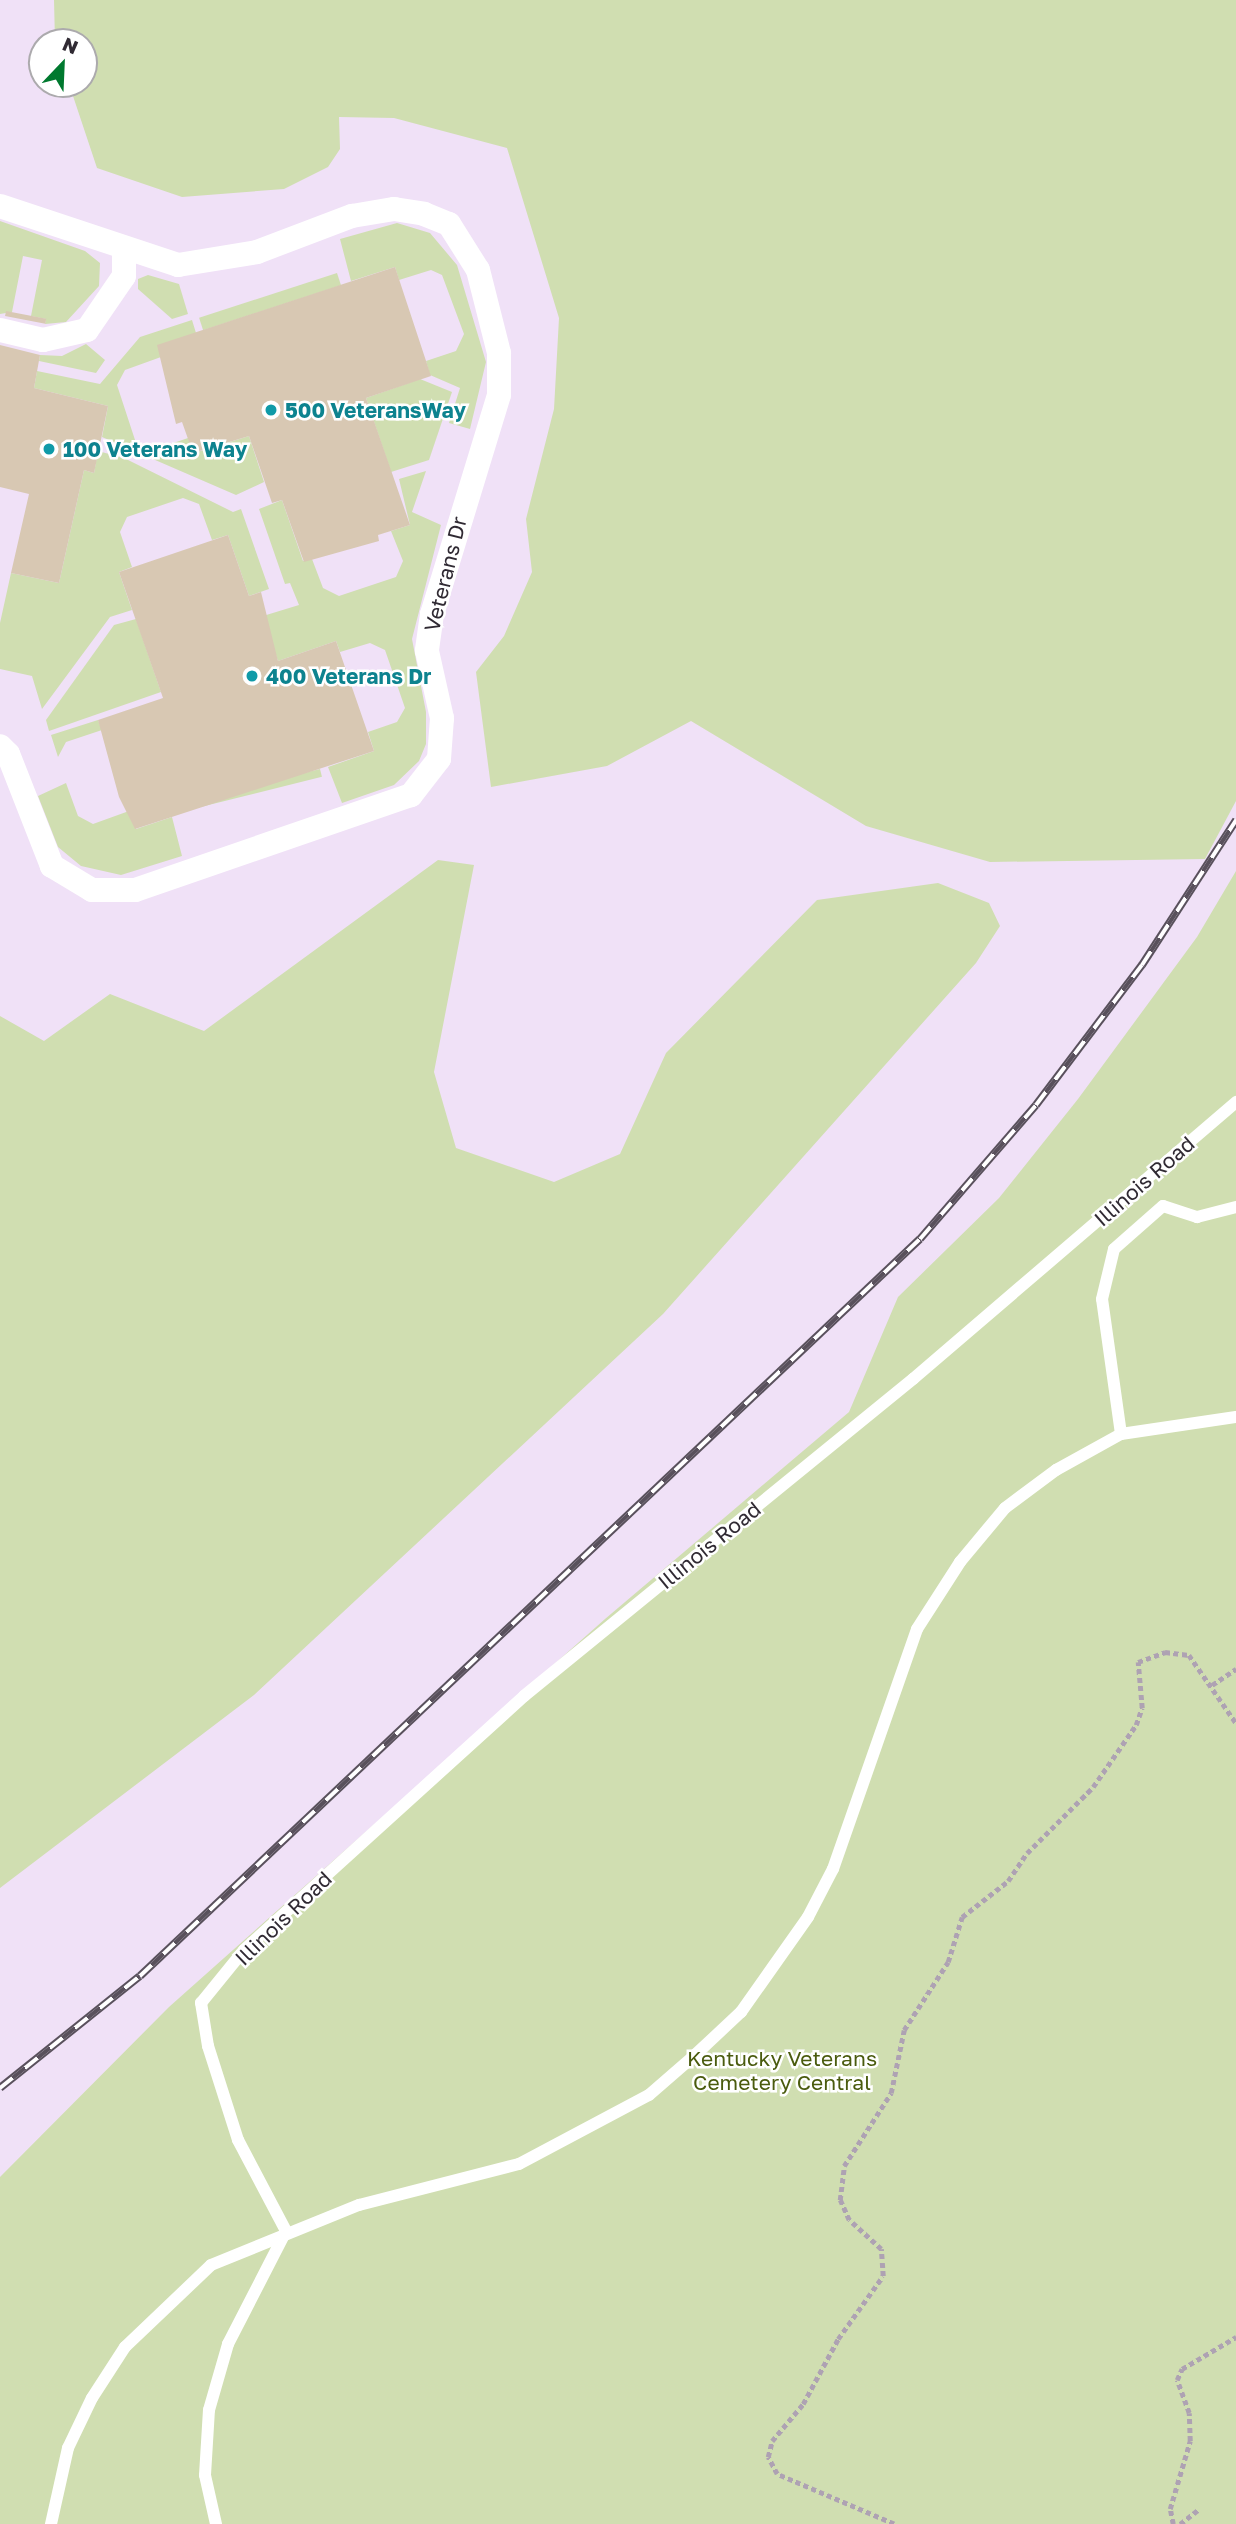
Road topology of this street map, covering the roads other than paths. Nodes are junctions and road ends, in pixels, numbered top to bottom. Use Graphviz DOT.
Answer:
graph roads {
  1 [pos="0,206"];
  2 [pos="124,249"];
  3 [pos="0,330"];
  4 [pos="0,747"];
  5 [pos="1235,1105"];
  6 [pos="1236,1206"];
  7 [pos="1236,1417"];
  8 [pos="1121,1434"];
  9 [pos="286,2231"];
  10 [pos="51,2524"];
  11 [pos="216,2524"];
  1 -- 2 [label="street, Veterans Dr"];
  2 -- 3 [label="street"];
  2 -- 4 [label="street, Veterans Dr"];
  5 -- 9 [label="lane, Illinois Road"];
  6 -- 8 [label="lane"];
  7 -- 8 [label="lane"];
  8 -- 9 [label="lane"];
  9 -- 10 [label="lane"];
  9 -- 11 [label="lane"];
}
